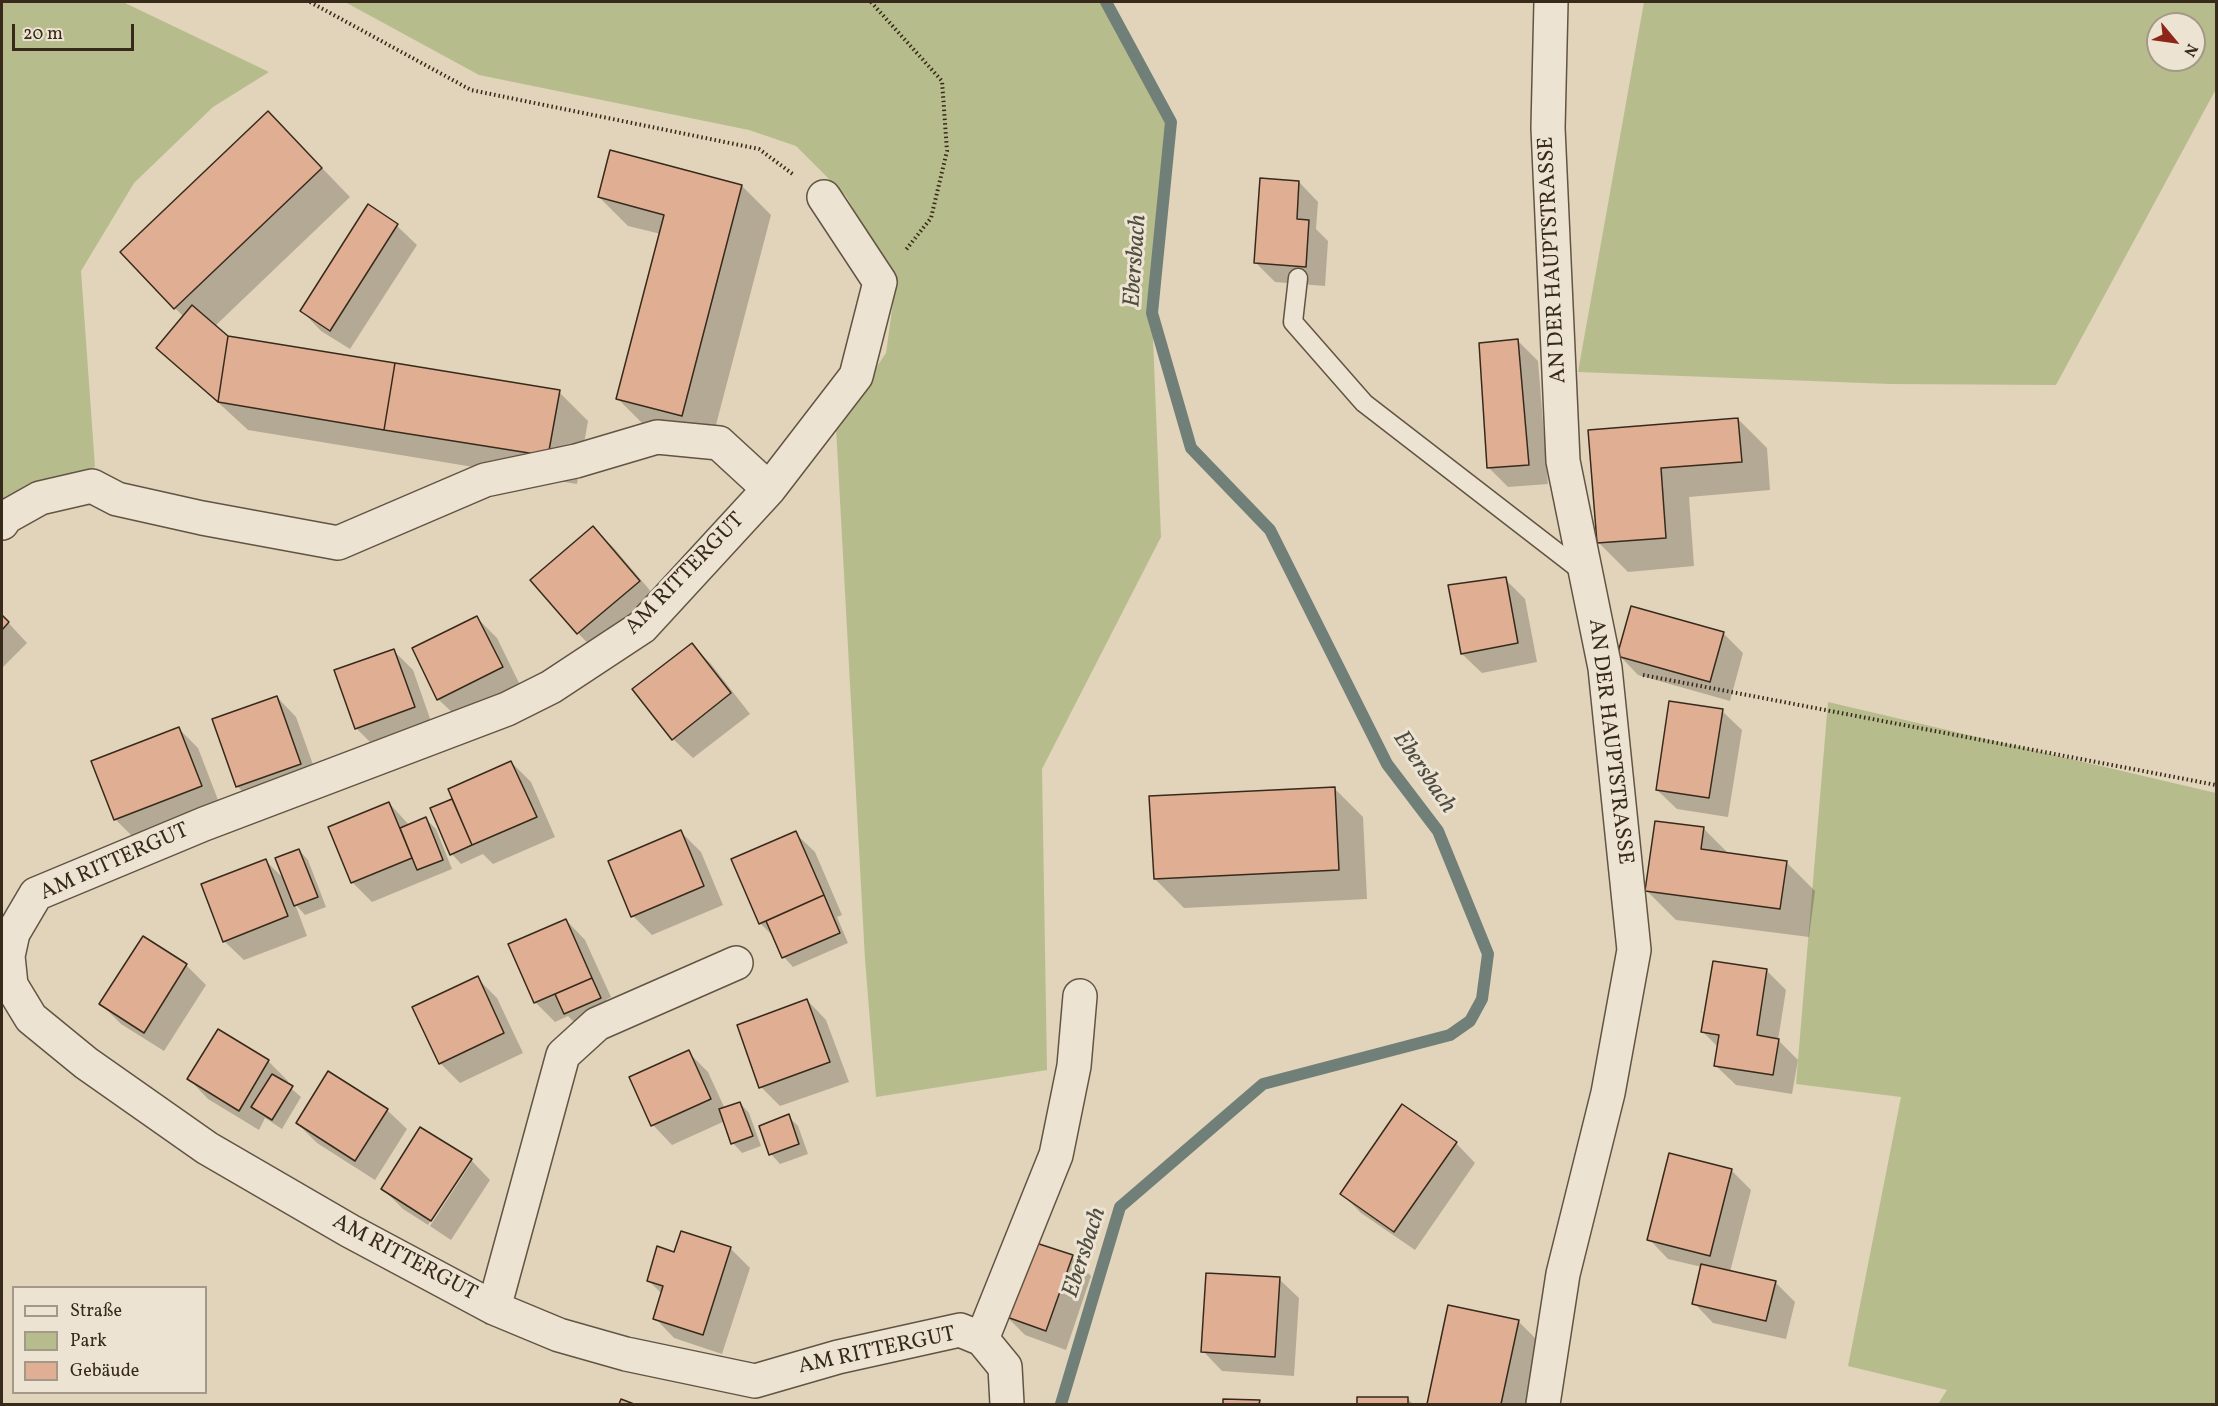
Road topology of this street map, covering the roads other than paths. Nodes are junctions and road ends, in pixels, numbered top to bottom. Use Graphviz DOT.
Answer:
graph roads {
  1 [pos="1551,2"];
  2 [pos="824,197"];
  3 [pos="1298,278"];
  4 [pos="769,489"];
  5 [pos="2,523"];
  6 [pos="1586,574"];
  7 [pos="736,963"];
  8 [pos="1080,996"];
  9 [pos="494,1308"];
  10 [pos="982,1339"];
  11 [pos="1007,1404"];
  12 [pos="1543,1404"];
  1 -- 6 [label="street, AN DER HAUPTSTRASSE"];
  2 -- 4 [label="street, AM RITTERGUT"];
  3 -- 6 [label="lane"];
  4 -- 5 [label="street"];
  4 -- 9 [label="street, AM RITTERGUT"];
  6 -- 12 [label="street, AN DER HAUPTSTRASSE"];
  7 -- 9 [label="street, AM RITTERGUT"];
  8 -- 10 [label="street"];
  9 -- 10 [label="street, AM RITTERGUT"];
  10 -- 11 [label="street, AM RITTERGUT"];
}
